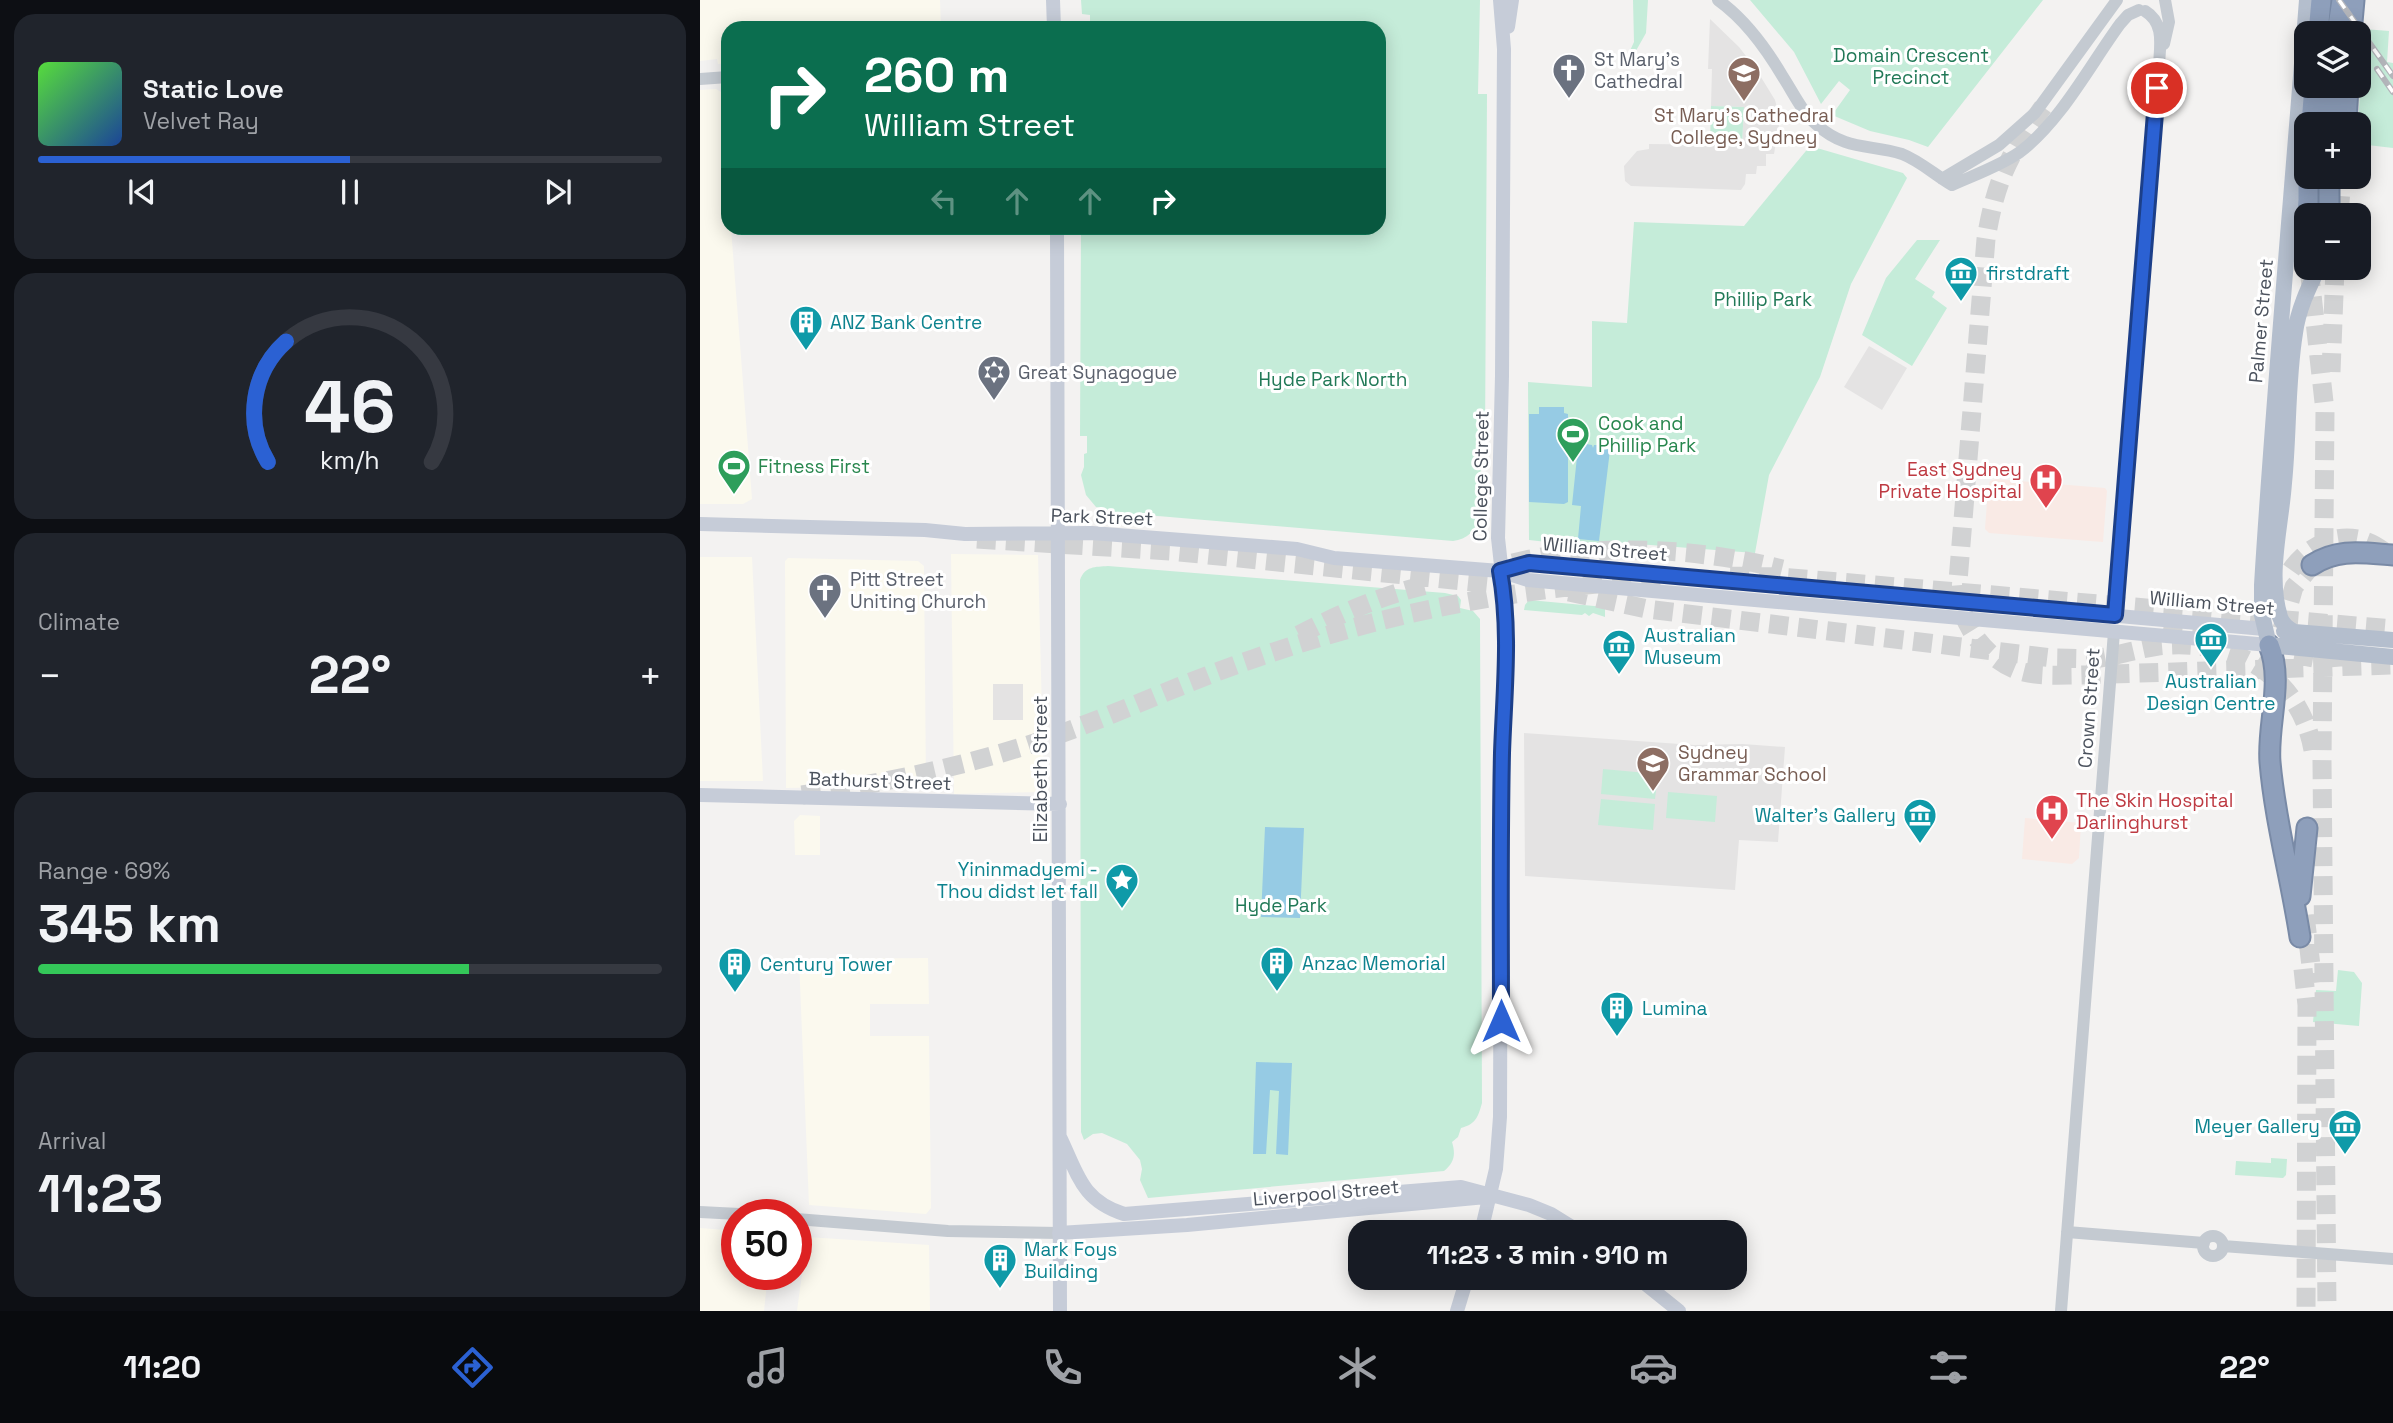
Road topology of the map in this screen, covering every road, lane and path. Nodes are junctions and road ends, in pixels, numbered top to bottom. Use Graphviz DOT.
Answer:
graph roads {
  1 [pos="1053,0"];
  2 [pos="1500,0"];
  3 [pos="1512,0"];
  4 [pos="1718,0"];
  5 [pos="2117,0"];
  6 [pos="2126,0"];
  7 [pos="2160,0"];
  8 [pos="2165,0"];
  9 [pos="2307,0"];
  10 [pos="2321,0"];
  11 [pos="2343,0"];
  12 [pos="2354,0"];
  13 [pos="2142,10"];
  14 [pos="1054,21"];
  15 [pos="2319,21"];
  16 [pos="2339,21"];
  17 [pos="2352,21"];
  18 [pos="2104,48"];
  19 [pos="1504,49"];
  20 [pos="2159,65"];
  21 [pos="721,78"];
  22 [pos="700,79"];
  23 [pos="2055,88"];
  24 [pos="1947,182"];
  25 [pos="1057,235"];
  26 [pos="2288,253"];
  27 [pos="2294,253"];
  28 [pos="2312,280"];
  29 [pos="700,524"];
  30 [pos="1059,533"];
  31 [pos="2388,556"];
  32 [pos="2312,565"];
  33 [pos="1500,571"];
  34 [pos="1795,587"];
  35 [pos="1964,602"];
  36 [pos="1802,603"];
  37 [pos="2115,615"];
  38 [pos="1963,619"];
  39 [pos="2114,632"];
  40 [pos="2294,632"];
  41 [pos="2267,637"];
  42 [pos="2393,640"];
  43 [pos="2393,657"];
  44 [pos="700,795"];
  45 [pos="1059,804"];
  46 [pos="2307,828"];
  47 [pos="1058,1133"];
  48 [pos="1491,1196"];
  49 [pos="700,1212"];
  50 [pos="721,1213"];
  51 [pos="812,1220"];
  52 [pos="1484,1220"];
  53 [pos="1560,1220"];
  54 [pos="2067,1232"];
  55 [pos="1059,1233"];
  56 [pos="2393,1259"];
  57 [pos="1463,1290"];
  58 [pos="1653,1290"];
  59 [pos="1060,1311"];
  60 [pos="1457,1311"];
  61 [pos="1679,1311"];
  62 [pos="2061,1311"];
  1 -- 14 [label="main road"];
  2 -- 19 [label="main road, College Street"];
  3 -- 19 [label="main road, College Street"];
  4 -- 24 [label="street"];
  5 -- 23 [label="street"];
  6 -- 13 [label="street"];
  7 -- 13 [label="street"];
  8 -- 20 [label="street, Crown Street"];
  9 -- 26 [label="main road, Palmer Street"];
  10 -- 15 [label="highway"];
  11 -- 16 [label="highway"];
  12 -- 17 [label="highway"];
  13 -- 18 [label="street"];
  13 -- 20 [label="street, Crown Street"];
  18 -- 23 [label="street"];
  18 -- 24 [label="street"];
  19 -- 33 [label="main road, College Street"];
  20 -- 37 [label="street, Crown Street"];
  21 -- 22 [label="street"];
  23 -- 24 [label="street"];
  25 -- 30 [label="main road, Elizabeth Street"];
  26 -- 27 [label="main road"];
  26 -- 41 [label="main road, Palmer Street"];
  28 -- 40 [label="main road, Palmer Street"];
  29 -- 30 [label="main road, Park Street"];
  30 -- 33 [label="main road, Park Street"];
  30 -- 45 [label="main road, Elizabeth Street"];
  31 -- 32 [label="highway"];
  33 -- 34 [label="main road, William Street"];
  33 -- 36 [label="main road, William Street"];
  33 -- 48 [label="main road, College Street"];
  34 -- 35 [label="main road, William Street"];
  34 -- 36 [label="main road"];
  35 -- 37 [label="main road, William Street"];
  35 -- 38 [label="main road"];
  36 -- 38 [label="main road, William Street"];
  37 -- 39 [label="main road, Crown Street"];
  37 -- 41 [label="main road, William Street"];
  38 -- 39 [label="main road, William Street"];
  39 -- 41 [label="main road, William Street"];
  39 -- 54 [label="street, Crown Street"];
  40 -- 41 [label="main road, William Street"];
  40 -- 42 [label="main road, William Street"];
  41 -- 43 [label="main road, William Street"];
  41 -- 46 [label="highway"];
  44 -- 45 [label="main road, Bathurst Street"];
  45 -- 47 [label="main road, Elizabeth Street"];
  47 -- 48 [label="main road, Liverpool Street"];
  47 -- 55 [label="main road, Elizabeth Street"];
  48 -- 52 [label="main road, College Street"];
  48 -- 53 [label="main road"];
  48 -- 55 [label="main road, Liverpool Street"];
  49 -- 50 [label="street"];
  51 -- 55 [label="street, Liverpool Street"];
  54 -- 56 [label="street"];
  54 -- 62 [label="street, Crown Street"];
  55 -- 59 [label="main road, Elizabeth Street"];
  57 -- 60 [label="main road"];
  58 -- 61 [label="main road"];
}
